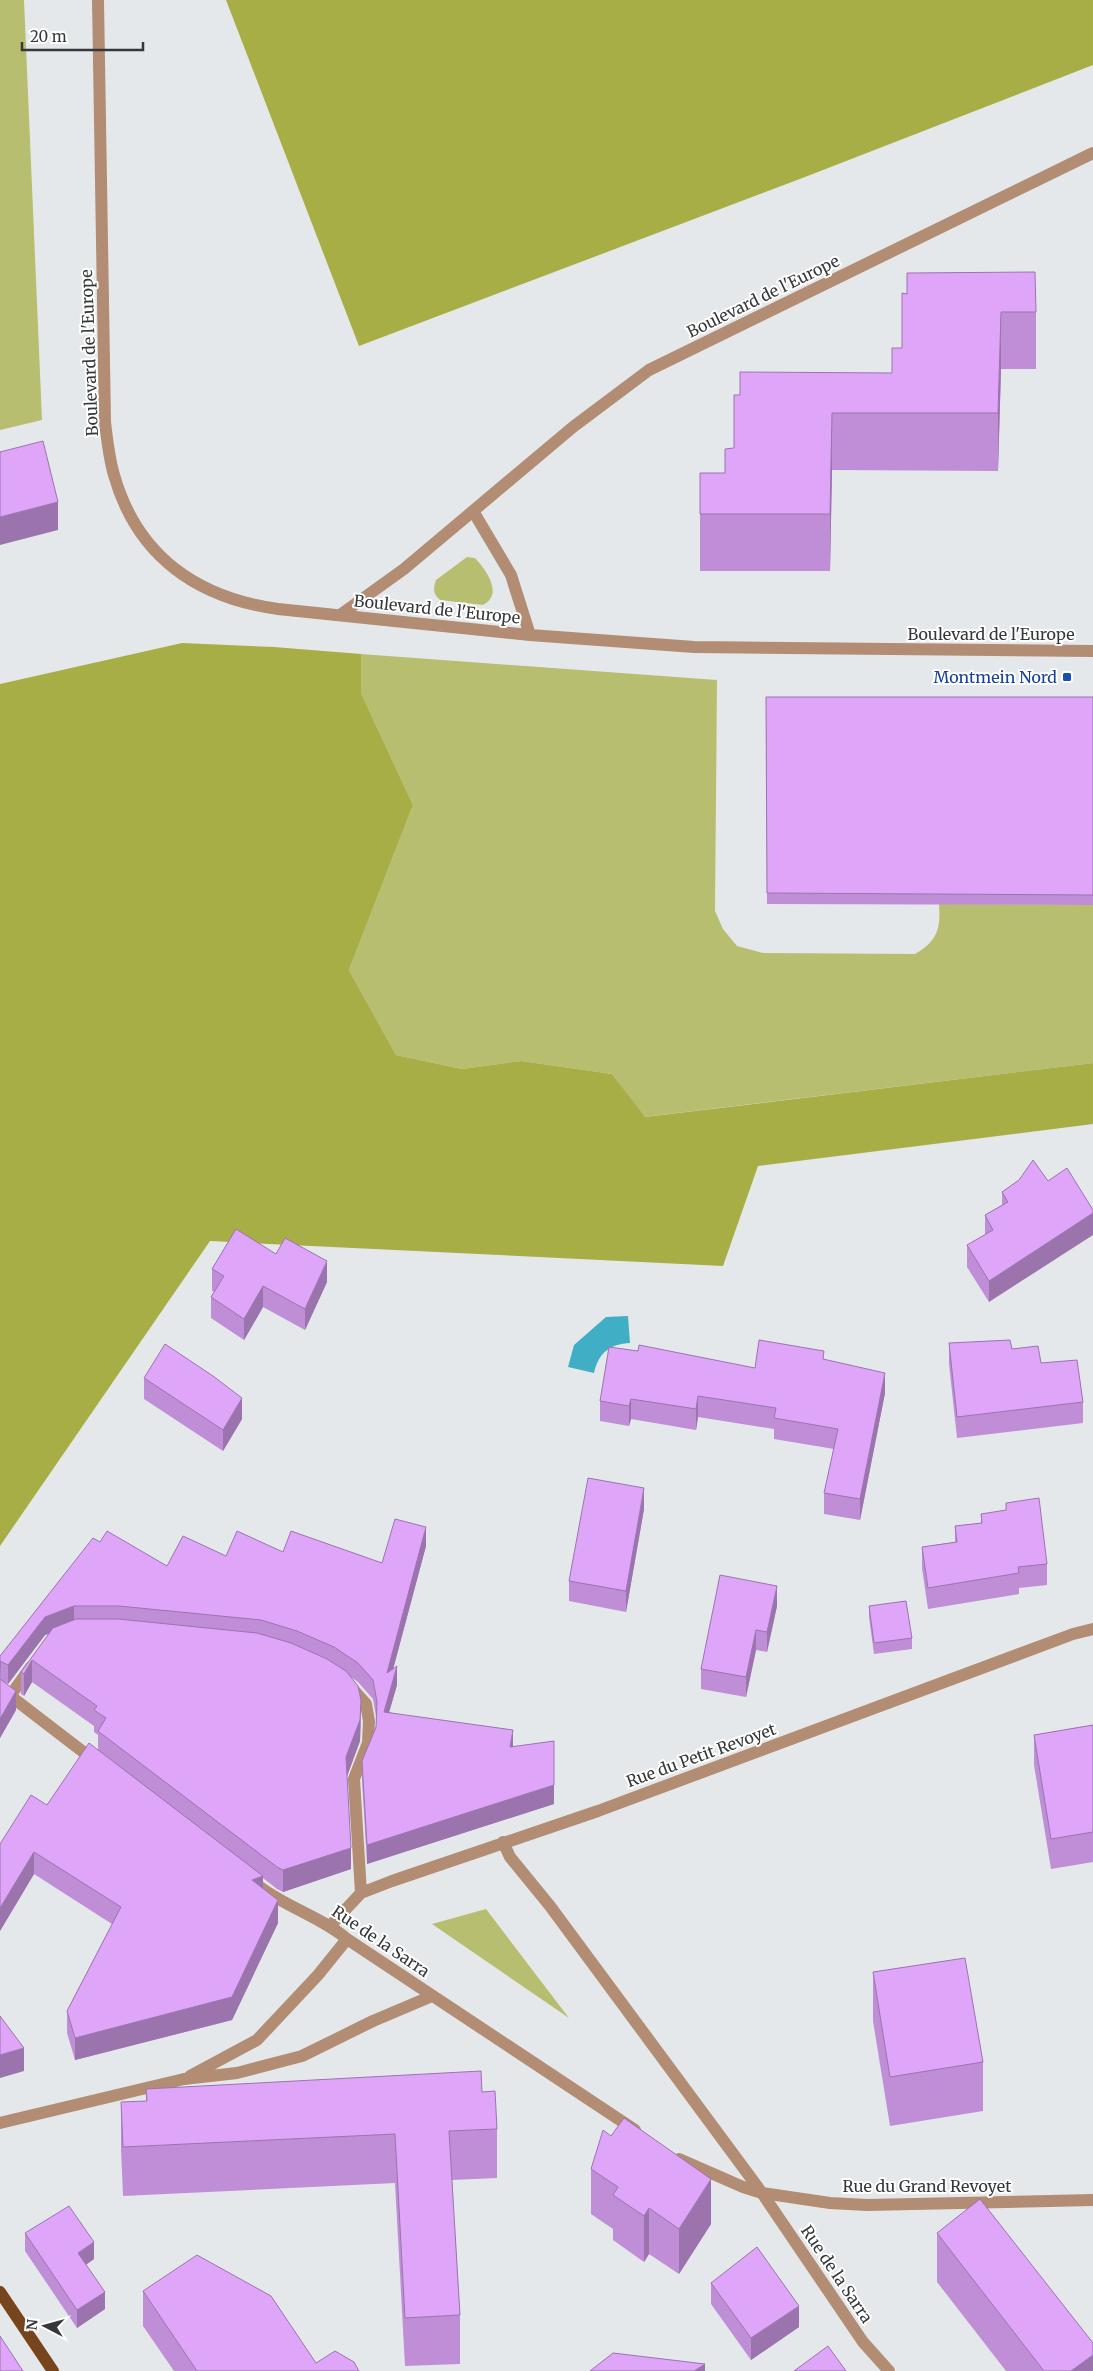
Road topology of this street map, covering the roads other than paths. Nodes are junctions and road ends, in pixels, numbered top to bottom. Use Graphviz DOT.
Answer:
graph roads {
  1 [pos="98,0"];
  2 [pos="1093,153"];
  3 [pos="473,510"];
  4 [pos="340,615"];
  5 [pos="530,635"];
  6 [pos="1093,651"];
  7 [pos="1093,1629"];
  8 [pos="38,1658"];
  9 [pos="338,1678"];
  10 [pos="5,1692"];
  11 [pos="103,1766"];
  12 [pos="503,1842"];
  13 [pos="250,1879"];
  14 [pos="361,1893"];
  15 [pos="331,1925"];
  16 [pos="347,1939"];
  17 [pos="432,1996"];
  18 [pos="184,2079"];
  19 [pos="0,2122"];
  20 [pos="644,2136"];
  21 [pos="668,2152"];
  22 [pos="762,2193"];
  23 [pos="1093,2200"];
  24 [pos="0,2292"];
  25 [pos="53,2371"];
  26 [pos="889,2371"];
  1 -- 4 [label="street, Boulevard de l'Europe"];
  2 -- 3 [label="street, Boulevard de l'Europe"];
  3 -- 4 [label="street, Boulevard de l'Europe"];
  3 -- 5 [label="street, Boulevard de l'Europe"];
  4 -- 5 [label="street, Boulevard de l'Europe"];
  5 -- 6 [label="street, Boulevard de l'Europe"];
  7 -- 12 [label="street, Rue du Petit Revoyet"];
  8 -- 10 [label="street"];
  9 -- 14 [label="street"];
  10 -- 11 [label="street"];
  12 -- 14 [label="street, Rue du Petit Revoyet"];
  12 -- 22 [label="street, Rue de la Sarra"];
  13 -- 15 [label="street, Rue de la Sarra"];
  14 -- 15 [label="street, Rue du Petit Revoyet"];
  15 -- 16 [label="street, Rue de la Sarra"];
  16 -- 17 [label="street, Rue de la Sarra"];
  16 -- 18 [label="street"];
  17 -- 18 [label="street"];
  17 -- 20 [label="street, Rue de la Sarra"];
  18 -- 19 [label="street"];
  21 -- 22 [label="street"];
  22 -- 23 [label="street, Rue du Grand Revoyet"];
  22 -- 26 [label="street, Rue de la Sarra"];
  24 -- 25 [label="main road"];
}
